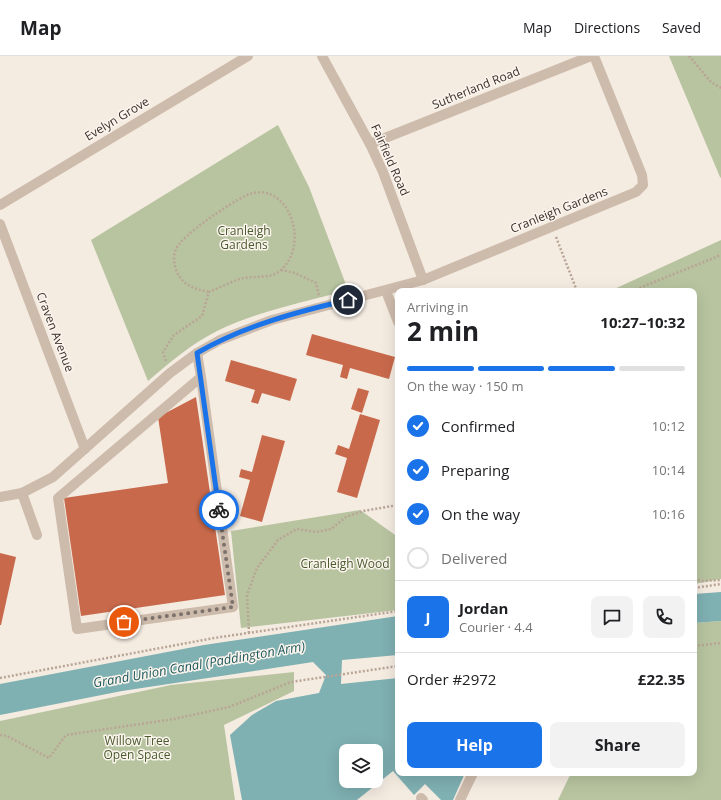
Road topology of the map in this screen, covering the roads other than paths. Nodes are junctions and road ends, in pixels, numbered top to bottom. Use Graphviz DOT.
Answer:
graph roads {
  1 [pos="322,56"];
  2 [pos="591,56"];
  3 [pos="594,56"];
  4 [pos="242,57"];
  5 [pos="370,144"];
  6 [pos="0,205"];
  7 [pos="0,224"];
  8 [pos="423,280"];
  9 [pos="395,288"];
  10 [pos="396,288"];
  11 [pos="386,291"];
  12 [pos="395,314"];
  13 [pos="197,353"];
  14 [pos="201,377"];
  15 [pos="85,449"];
  16 [pos="22,493"];
  17 [pos="0,497"];
  18 [pos="37,535"];
  19 [pos="472,776"];
  20 [pos="460,800"];
  1 -- 5 [label="street, Fairfield Road"];
  2 -- 5 [label="street, Sutherland Road"];
  3 -- 8 [label="street, Cranleigh Gardens"];
  4 -- 6 [label="street, Evelyn Grove"];
  5 -- 8 [label="street, Fairfield Road"];
  7 -- 15 [label="street, Craven Avenue"];
  8 -- 10 [label="street, Cranleigh Gardens"];
  9 -- 11 [label="street, Cranleigh Gardens"];
  11 -- 12 [label="street"];
  11 -- 13 [label="street, Cranleigh Gardens"];
  13 -- 14 [label="street"];
  13 -- 15 [label="street, Cranleigh Gardens"];
  14 -- 14 [label="street"];
  15 -- 16 [label="street, Cranleigh Gardens"];
  16 -- 17 [label="street, Cranleigh Gardens"];
  16 -- 18 [label="street"];
  19 -- 20 [label="street"];
}
